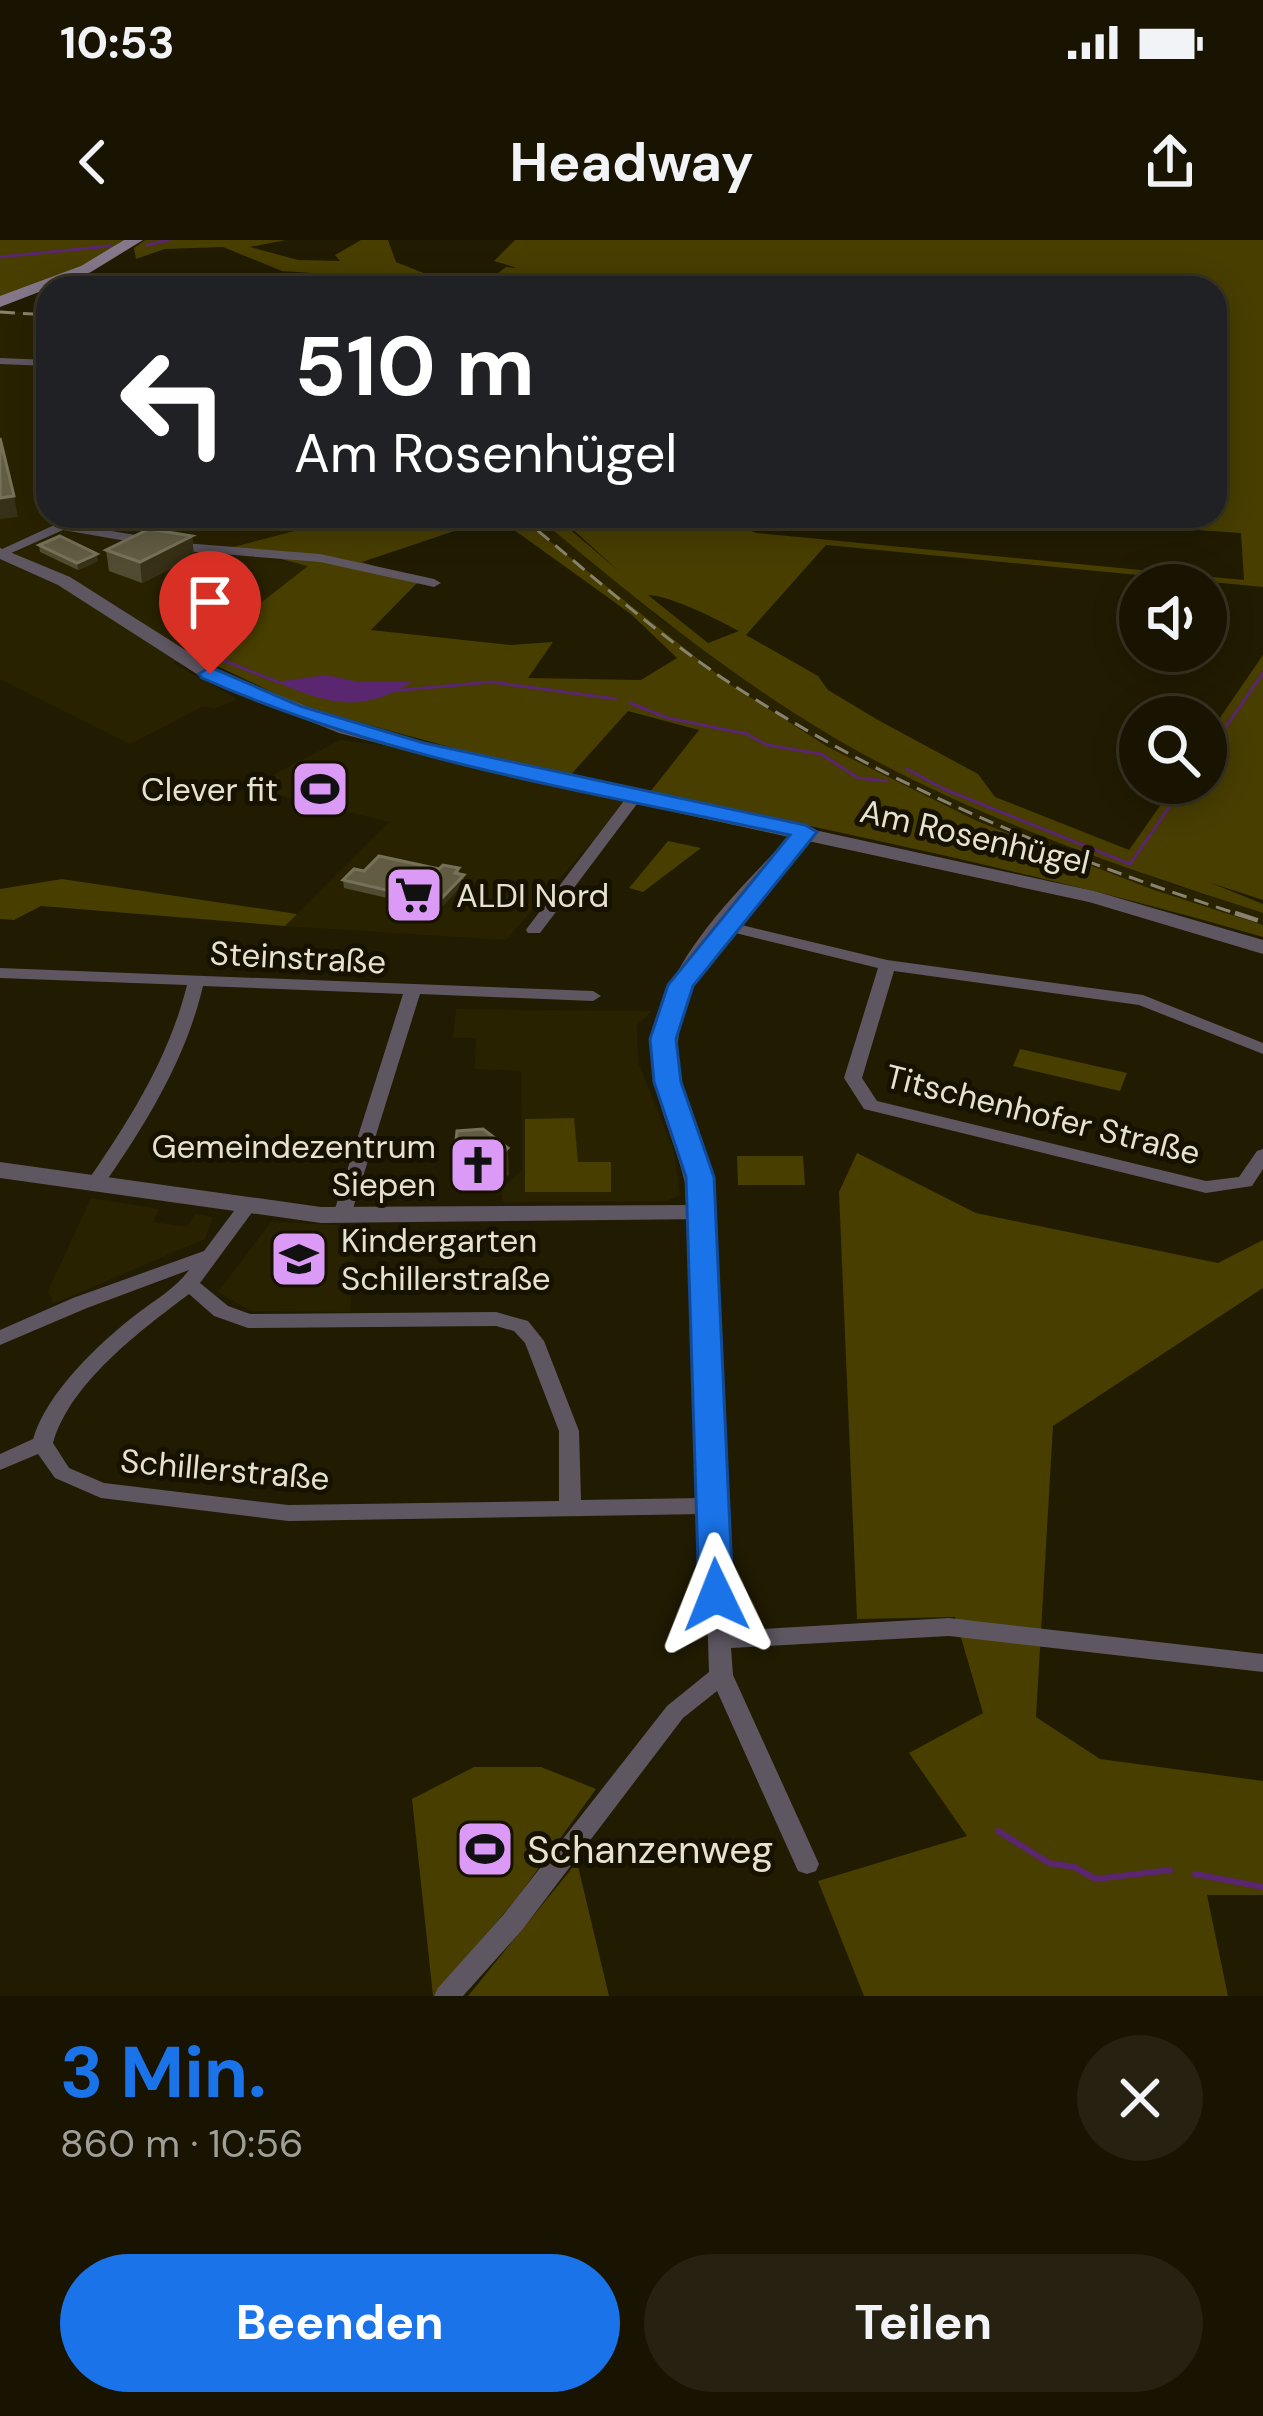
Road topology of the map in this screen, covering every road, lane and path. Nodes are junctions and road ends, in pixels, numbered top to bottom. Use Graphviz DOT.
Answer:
graph roads {
  1 [pos="135,240"];
  2 [pos="71,276"];
  3 [pos="36,289"];
  4 [pos="0,302"];
  5 [pos="0,361"];
  6 [pos="36,362"];
  7 [pos="57,528"];
  8 [pos="73,528"];
  9 [pos="0,554"];
  10 [pos="434,583"];
  11 [pos="635,796"];
  12 [pos="805,832"];
  13 [pos="725,926"];
  14 [pos="534,929"];
  15 [pos="1263,947"];
  16 [pos="887,964"];
  17 [pos="0,973"];
  18 [pos="196,982"];
  19 [pos="412,992"];
  20 [pos="592,996"];
  21 [pos="1263,1049"];
  22 [pos="1263,1155"];
  23 [pos="0,1170"];
  24 [pos="94,1185"];
  25 [pos="247,1207"];
  26 [pos="703,1213"];
  27 [pos="342,1215"];
  28 [pos="211,1255"];
  29 [pos="189,1284"];
  30 [pos="0,1338"];
  31 [pos="42,1443"];
  32 [pos="0,1463"];
  33 [pos="713,1506"];
  34 [pos="570,1507"];
  35 [pos="718,1640"];
  36 [pos="1263,1663"];
  37 [pos="721,1675"];
  38 [pos="808,1864"];
  39 [pos="447,1996"];
  1 -- 2 [label="main road"];
  3 -- 4 [label="main road"];
  5 -- 6 [label="street"];
  7 -- 9 [label="street"];
  8 -- 10 [label="street"];
  9 -- 11 [label="street, Am Rosenhügel"];
  11 -- 12 [label="street, Am Rosenhügel"];
  11 -- 14 [label="street"];
  12 -- 13 [label="street"];
  12 -- 15 [label="street, Am Rosenhügel"];
  13 -- 16 [label="street"];
  13 -- 26 [label="street"];
  16 -- 21 [label="street"];
  16 -- 22 [label="street, Titschenhofer Straße"];
  17 -- 18 [label="street, Steinstraße"];
  18 -- 19 [label="street, Steinstraße"];
  18 -- 24 [label="street"];
  19 -- 20 [label="street, Steinstraße"];
  19 -- 27 [label="street"];
  23 -- 24 [label="street"];
  24 -- 25 [label="street"];
  25 -- 27 [label="street"];
  25 -- 28 [label="street"];
  26 -- 27 [label="street"];
  26 -- 33 [label="street"];
  28 -- 29 [label="street"];
  28 -- 30 [label="street"];
  29 -- 31 [label="street"];
  29 -- 34 [label="street"];
  31 -- 32 [label="street"];
  31 -- 34 [label="street, Schillerstraße"];
  33 -- 34 [label="street, Schillerstraße"];
  33 -- 35 [label="street"];
  35 -- 36 [label="street"];
  35 -- 37 [label="street"];
  37 -- 38 [label="street"];
  37 -- 39 [label="street"];
}
